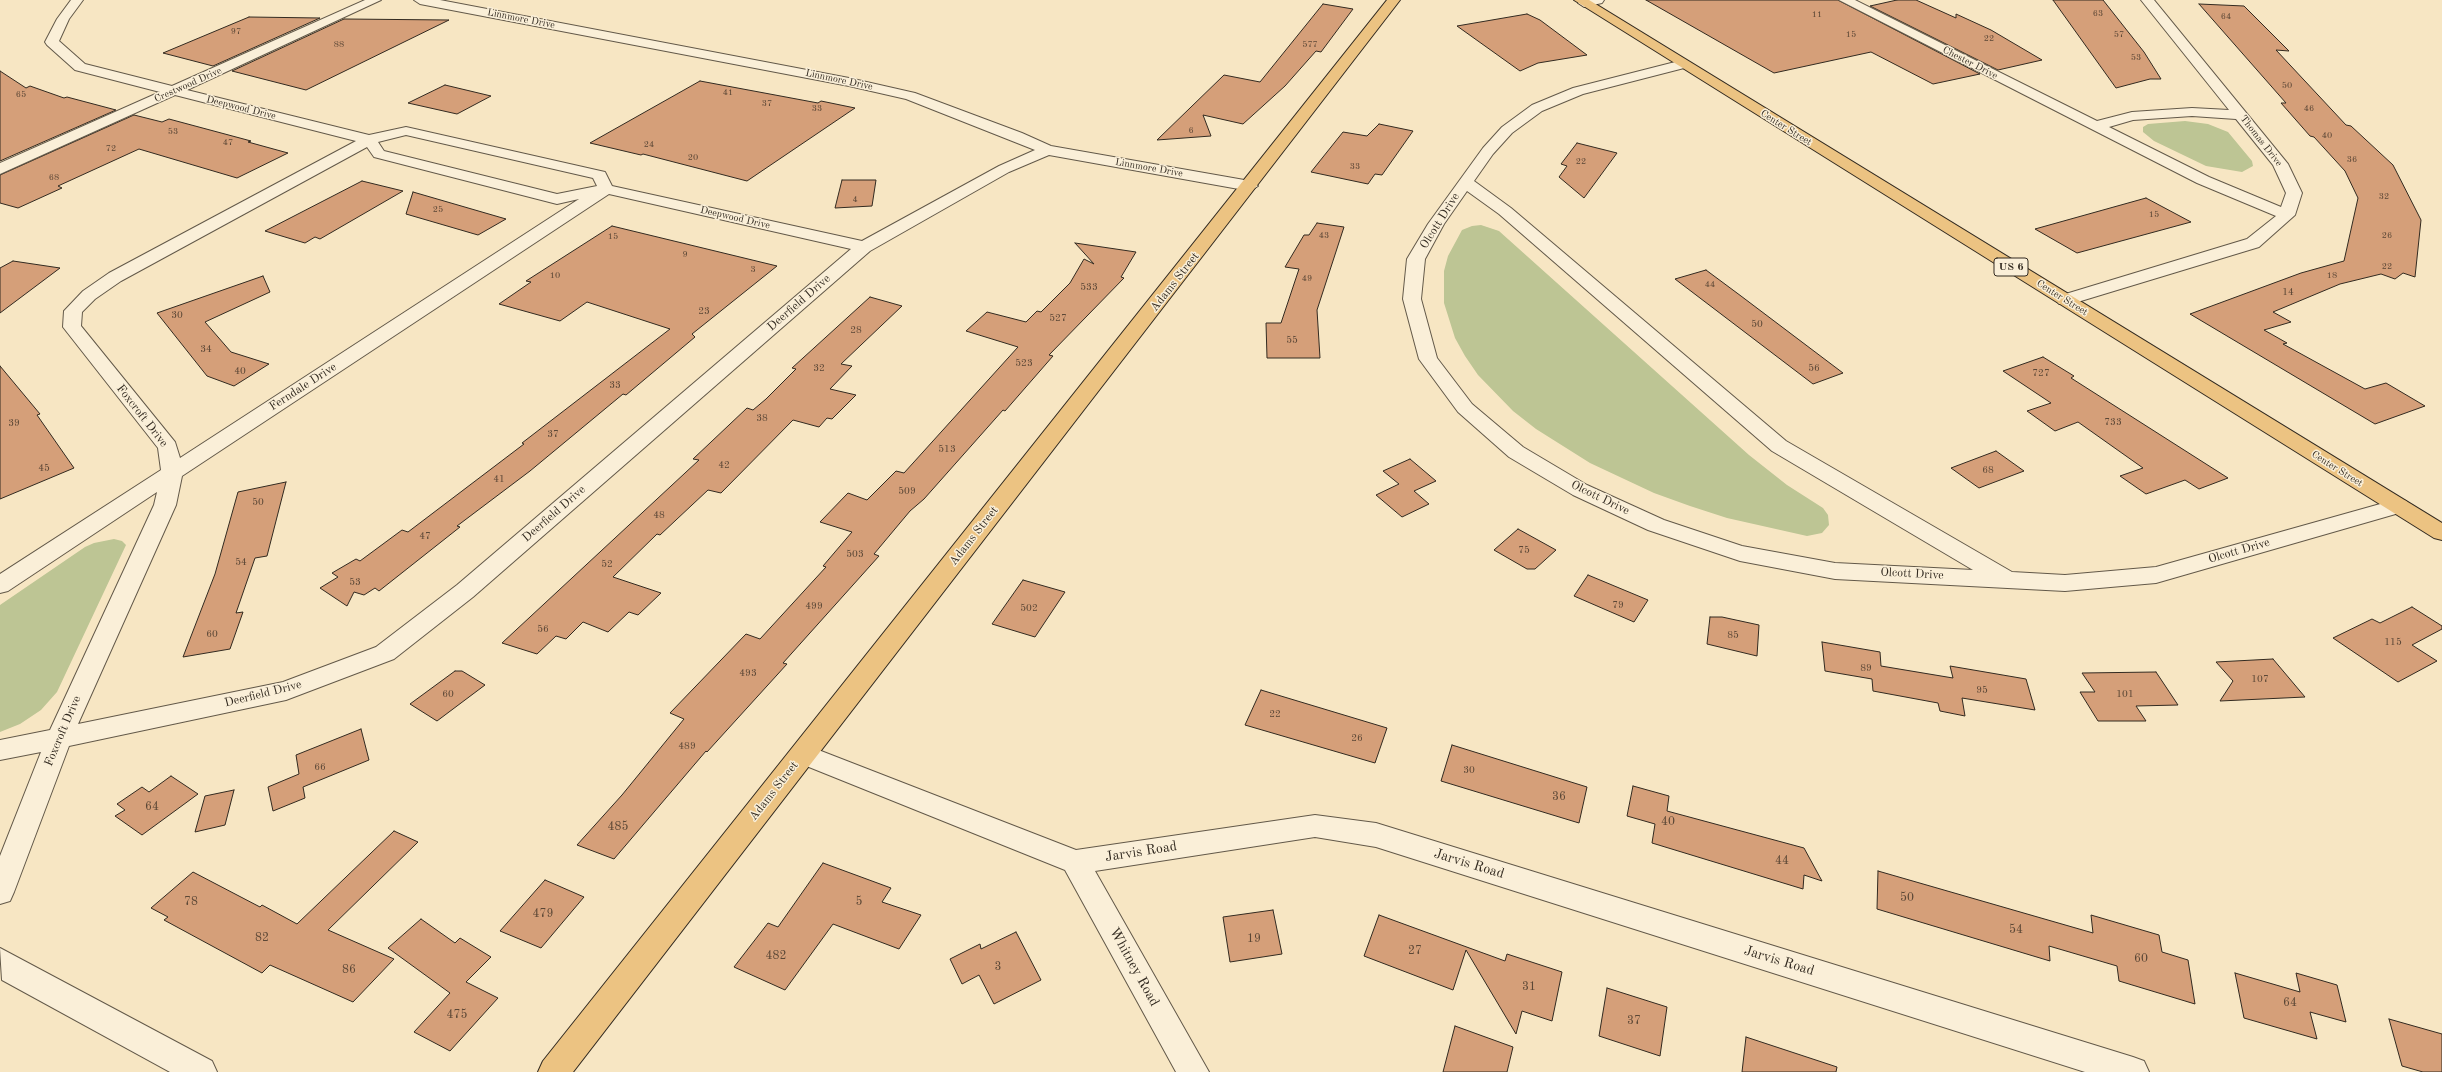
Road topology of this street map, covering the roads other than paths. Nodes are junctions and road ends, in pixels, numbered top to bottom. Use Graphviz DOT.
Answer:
graph roads {
  1 [pos="77,0"];
  2 [pos="375,0"];
  3 [pos="420,0"];
  4 [pos="1392,0"];
  5 [pos="1845,0"];
  6 [pos="2147,0"];
  7 [pos="1587,1"];
  8 [pos="1683,64"];
  9 [pos="173,91"];
  10 [pos="2240,115"];
  11 [pos="2095,126"];
  12 [pos="369,140"];
  13 [pos="1047,150"];
  14 [pos="0,170"];
  15 [pos="1465,182"];
  16 [pos="1250,186"];
  17 [pos="606,190"];
  18 [pos="2287,215"];
  19 [pos="864,247"];
  20 [pos="2065,300"];
  21 [pos="172,473"];
  22 [pos="2398,506"];
  23 [pos="2442,533"];
  24 [pos="2006,579"];
  25 [pos="0,585"];
  26 [pos="58,740"];
  27 [pos="0,750"];
  28 [pos="803,754"];
  29 [pos="1074,862"];
  30 [pos="0,892"];
  31 [pos="0,960"];
  32 [pos="202,1072"];
  33 [pos="554,1072"];
  34 [pos="1193,1072"];
  35 [pos="2133,1072"];
  1 -- 9 [label="street, Deepwood Drive"];
  2 -- 9 [label="street, Crestwood Drive"];
  3 -- 13 [label="street, Linnmore Drive"];
  4 -- 16 [label="main road, Adams Street"];
  5 -- 11 [label="street, Chester Drive"];
  6 -- 10 [label="street, Thomas Drive"];
  7 -- 8 [label="main road, Center Street / US 6"];
  8 -- 15 [label="street, Olcott Drive"];
  8 -- 20 [label="main road, Center Street / US 6"];
  9 -- 12 [label="street, Deepwood Drive"];
  9 -- 14 [label="street, Crestwood Drive"];
  10 -- 11 [label="street"];
  10 -- 18 [label="street, Thomas Drive"];
  11 -- 18 [label="street, Chester Drive"];
  12 -- 17 [label="street, Deepwood Drive"];
  12 -- 17 [label="street, Deepwood Drive"];
  12 -- 21 [label="street, Foxcroft Drive"];
  13 -- 16 [label="street, Linnmore Drive"];
  13 -- 19 [label="street, Deerfield Drive"];
  15 -- 24 [label="street, Olcott Drive"];
  15 -- 24 [label="street, Olcott Drive"];
  16 -- 28 [label="main road, Adams Street"];
  17 -- 19 [label="street, Deepwood Drive"];
  17 -- 21 [label="street, Ferndale Drive"];
  18 -- 20 [label="street"];
  19 -- 26 [label="street, Deerfield Drive"];
  20 -- 22 [label="main road, Center Street / US 6"];
  21 -- 25 [label="street, Ferndale Drive"];
  21 -- 26 [label="street, Foxcroft Drive"];
  22 -- 23 [label="main road, Center Street / US 6"];
  22 -- 24 [label="street, Olcott Drive"];
  26 -- 27 [label="street, Deerfield Drive"];
  26 -- 30 [label="street, Foxcroft Drive"];
  28 -- 29 [label="street"];
  28 -- 33 [label="main road, Adams Street"];
  29 -- 34 [label="street, Whitney Road"];
  29 -- 35 [label="street, Jarvis Road"];
  31 -- 32 [label="street"];
}
